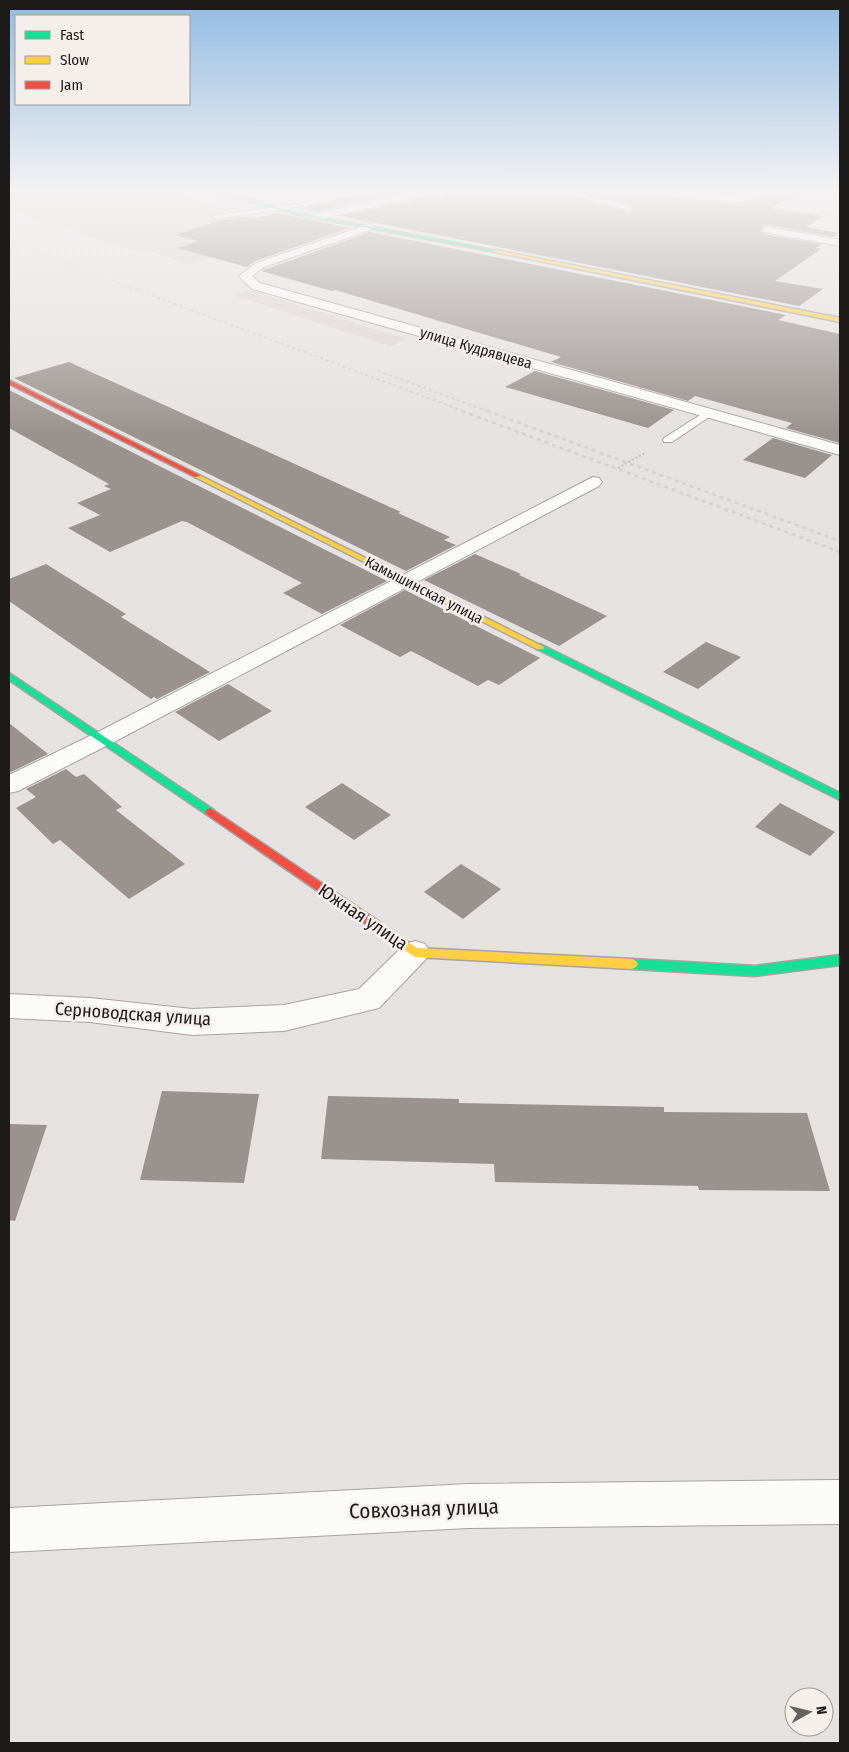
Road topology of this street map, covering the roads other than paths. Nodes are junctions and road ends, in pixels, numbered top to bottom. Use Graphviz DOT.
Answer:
graph roads {
  1 [pos="252,271"];
  2 [pos="591,271"];
  3 [pos="840,320"];
  4 [pos="9,382"];
  5 [pos="708,413"];
  6 [pos="668,440"];
  7 [pos="840,450"];
  8 [pos="593,482"];
  9 [pos="405,580"];
  10 [pos="9,676"];
  11 [pos="102,739"];
  12 [pos="9,785"];
  13 [pos="840,798"];
  14 [pos="415,952"];
  15 [pos="840,960"];
  16 [pos="9,1006"];
  17 [pos="840,1502"];
  18 [pos="9,1530"];
  1 -- 5 [label="street, улица Кудрявцева"];
  2 -- 3 [label="street"];
  4 -- 9 [label="street, Камышинская улица"];
  5 -- 6 [label="lane"];
  5 -- 7 [label="street, улица Кудрявцева"];
  8 -- 9 [label="street"];
  9 -- 11 [label="street"];
  9 -- 13 [label="street, Камышинская улица"];
  10 -- 11 [label="street, Южная улица"];
  11 -- 12 [label="street"];
  11 -- 14 [label="street, Южная улица"];
  14 -- 15 [label="street, Южная улица"];
  14 -- 16 [label="street, Серноводская улица"];
  17 -- 18 [label="street, Совхозная улица"];
}
